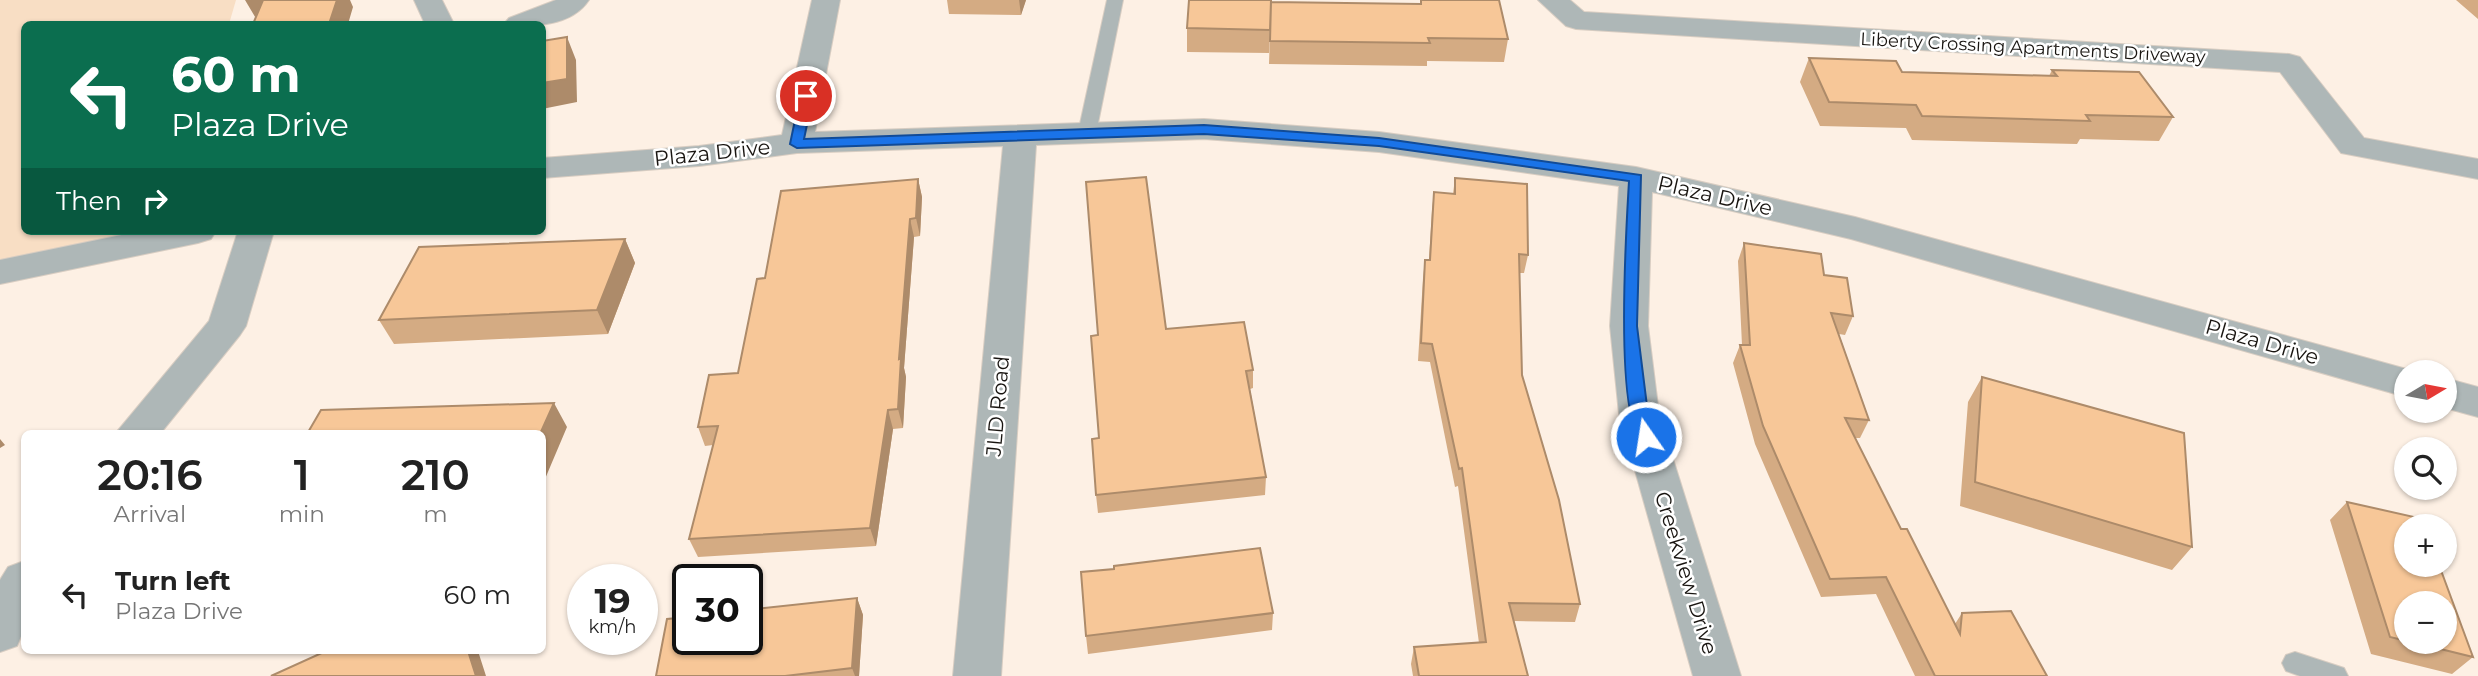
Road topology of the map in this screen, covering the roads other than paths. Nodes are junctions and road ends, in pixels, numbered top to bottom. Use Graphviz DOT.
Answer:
graph roads {
  1 [pos="428,0"];
  2 [pos="575,0"];
  3 [pos="826,0"];
  4 [pos="1115,0"];
  5 [pos="1552,0"];
  6 [pos="438,21"];
  7 [pos="528,21"];
  8 [pos="1087,134"];
  9 [pos="1020,136"];
  10 [pos="797,144"];
  11 [pos="546,168"];
  12 [pos="2478,169"];
  13 [pos="1636,178"];
  14 [pos="179,235"];
  15 [pos="255,235"];
  16 [pos="0,272"];
  17 [pos="2394,379"];
  18 [pos="2457,396"];
  19 [pos="2478,402"];
  20 [pos="139,430"];
  21 [pos="21,585"];
  22 [pos="0,632"];
  23 [pos="2295,663"];
  24 [pos="977,676"];
  25 [pos="1717,676"];
  26 [pos="2335,676"];
  1 -- 6 [label="street"];
  2 -- 7 [label="street"];
  3 -- 10 [label="street"];
  4 -- 8 [label="lane"];
  5 -- 12 [label="street, Liberty Crossing Apartments Driveway"];
  8 -- 9 [label="street, Plaza Drive"];
  8 -- 13 [label="street, Plaza Drive"];
  9 -- 10 [label="street, Plaza Drive"];
  9 -- 24 [label="street, JLD Road"];
  10 -- 11 [label="street, Plaza Drive"];
  13 -- 17 [label="street, Plaza Drive"];
  13 -- 25 [label="street, Creekview Drive"];
  14 -- 16 [label="street"];
  15 -- 20 [label="street"];
  18 -- 19 [label="street"];
  21 -- 22 [label="street"];
  23 -- 26 [label="lane"];
}
